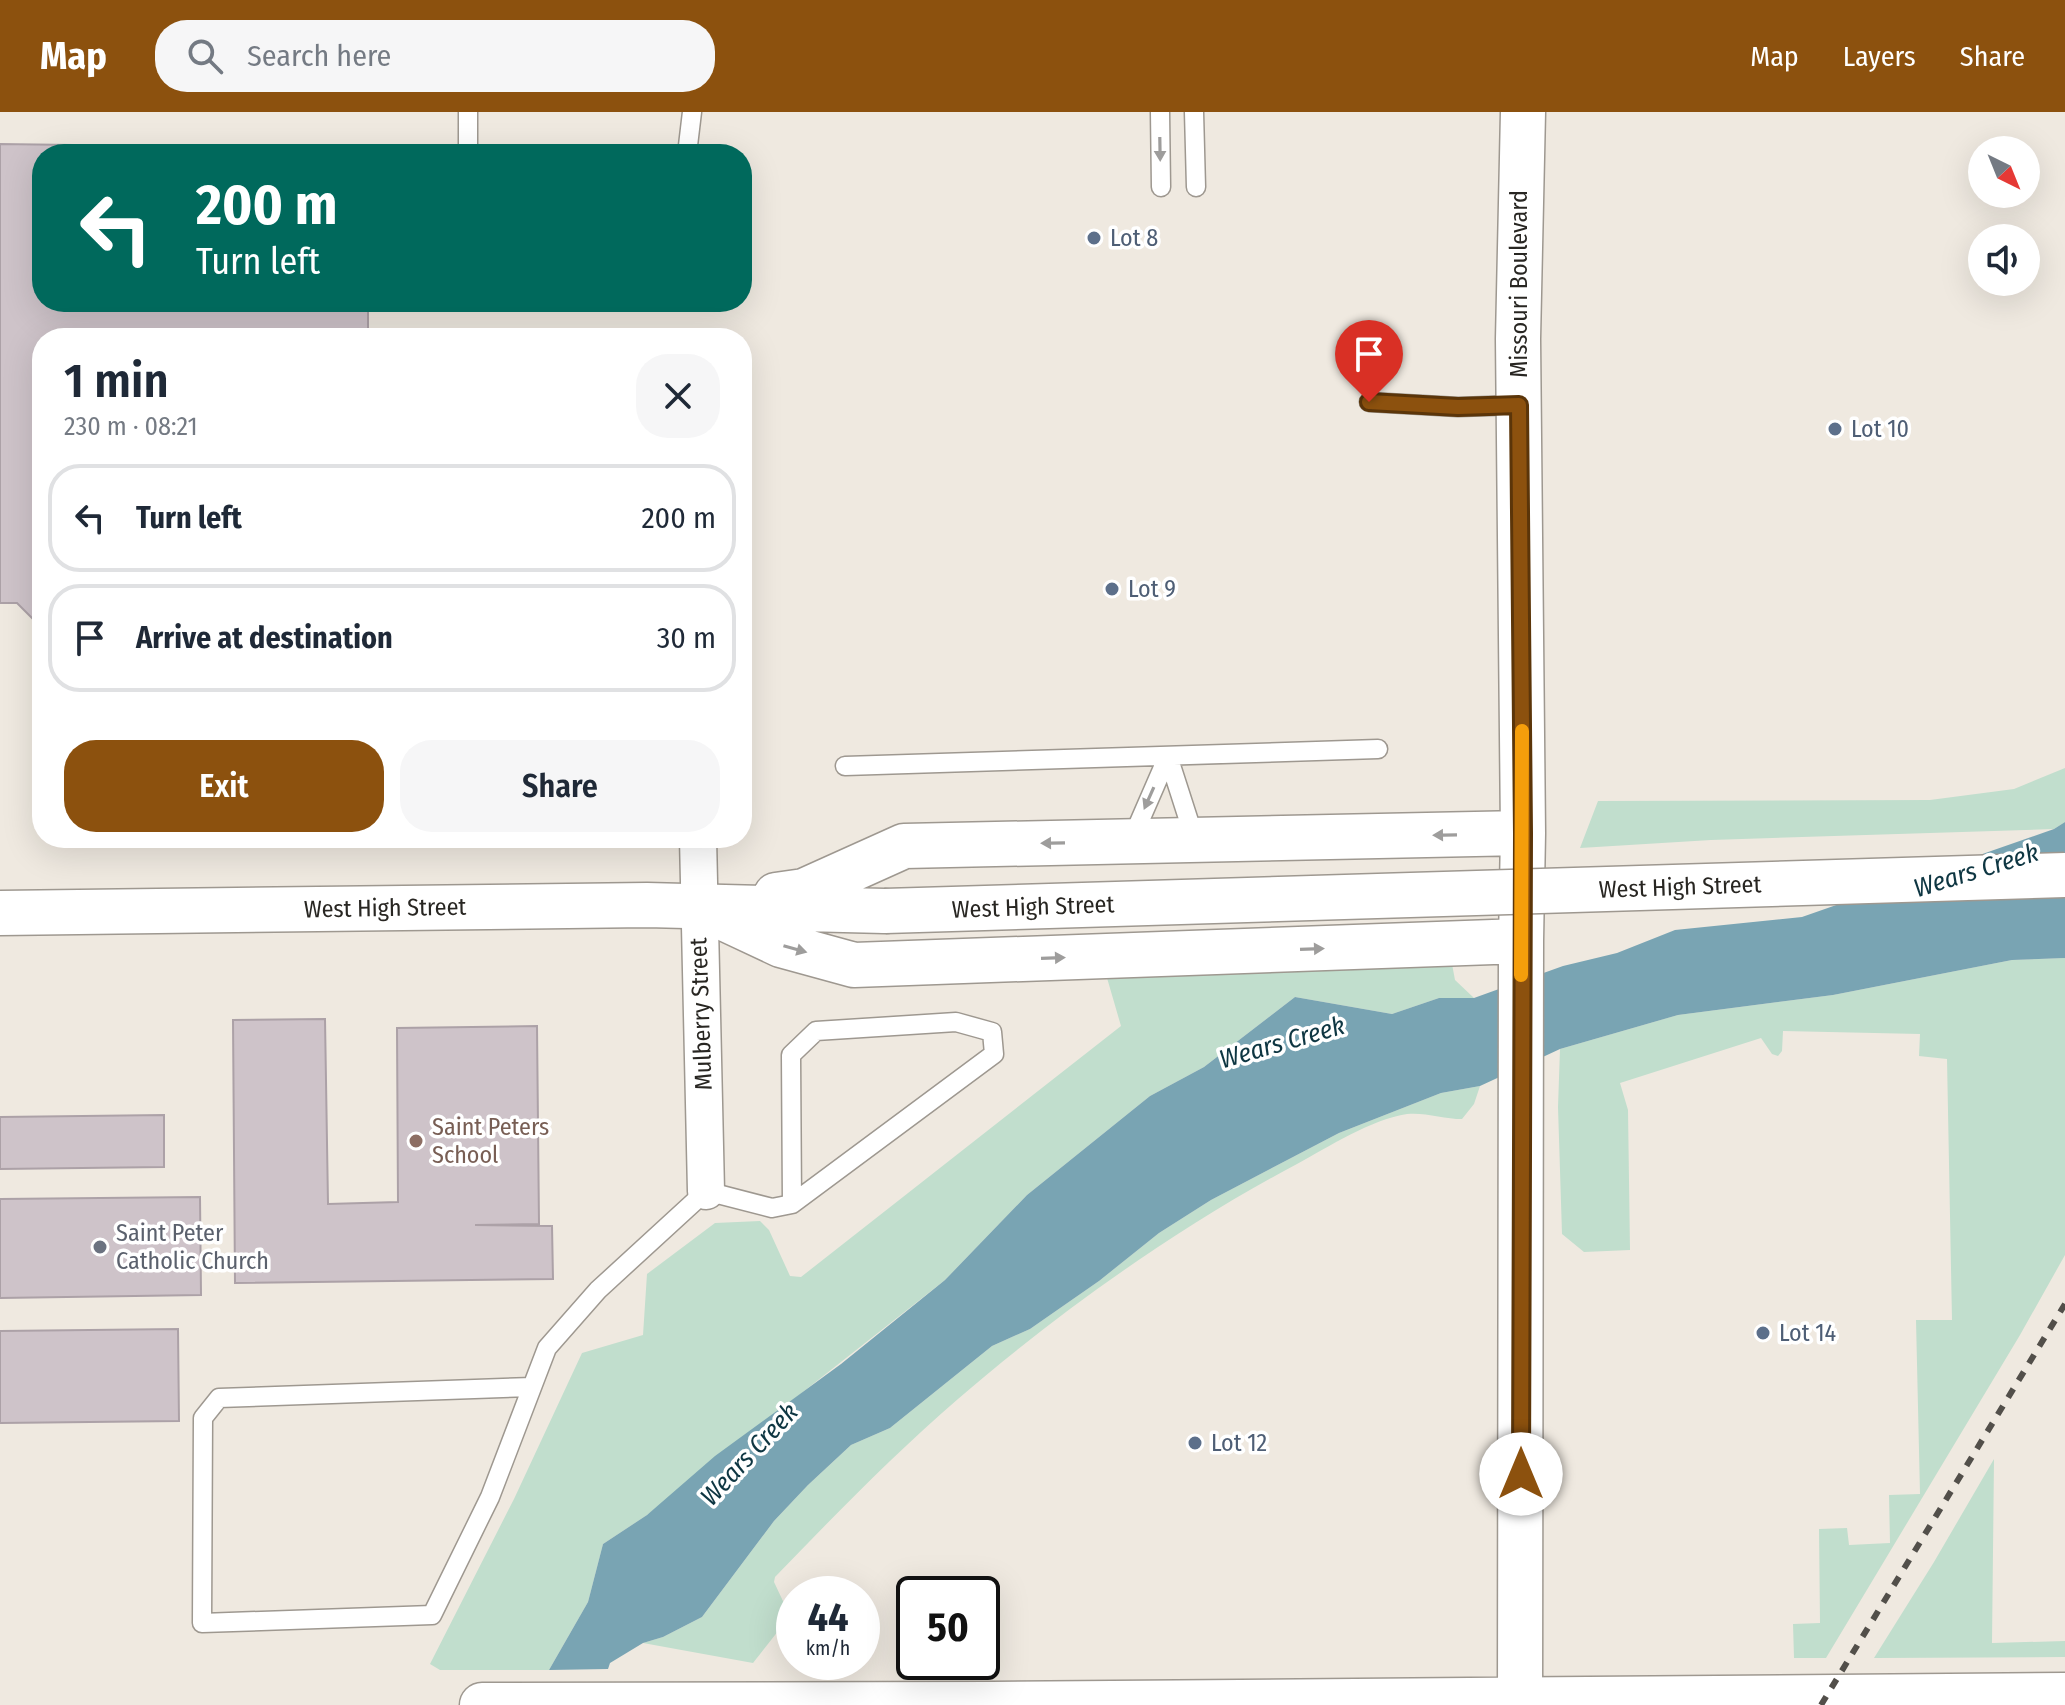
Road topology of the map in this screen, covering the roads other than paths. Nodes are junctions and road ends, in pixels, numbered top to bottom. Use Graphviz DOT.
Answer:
graph roads {
  1 [pos="468,112"];
  2 [pos="692,112"];
  3 [pos="1160,112"];
  4 [pos="1194,112"];
  5 [pos="1523,112"];
  6 [pos="468,144"];
  7 [pos="688,144"];
  8 [pos="1161,187"];
  9 [pos="1196,187"];
  10 [pos="1369,402"];
  11 [pos="1519,405"];
  12 [pos="1378,749"];
  13 [pos="1168,756"];
  14 [pos="845,766"];
  15 [pos="1523,833"];
  16 [pos="1195,840"];
  17 [pos="1131,842"];
  18 [pos="698,848"];
  19 [pos="2065,875"];
  20 [pos="698,906"];
  21 [pos="0,913"];
  22 [pos="1521,941"];
  23 [pos="706,1191"];
  24 [pos="792,1204"];
  25 [pos="532,1387"];
  26 [pos="2065,1695"];
  27 [pos="1520,1702"];
  28 [pos="530,1704"];
  29 [pos="482,1705"];
  1 -- 6 [label="lane"];
  2 -- 7 [label="lane"];
  3 -- 8 [label="lane, one-way"];
  4 -- 9 [label="lane"];
  5 -- 11 [label="street, Missouri Boulevard"];
  10 -- 11 [label="lane"];
  11 -- 15 [label="street, Missouri Boulevard"];
  12 -- 13 [label="lane"];
  13 -- 14 [label="lane"];
  13 -- 16 [label="lane"];
  13 -- 17 [label="lane, one-way"];
  15 -- 16 [label="street, one-way"];
  15 -- 22 [label="street, Missouri Boulevard"];
  16 -- 17 [label="street"];
  17 -- 20 [label="street, one-way"];
  18 -- 20 [label="street, Mulberry Street"];
  19 -- 20 [label="street, West High Street, bridge"];
  20 -- 21 [label="street, West High Street"];
  20 -- 22 [label="street, one-way"];
  20 -- 23 [label="street, Mulberry Street"];
  22 -- 27 [label="street, Missouri Boulevard"];
  23 -- 24 [label="lane"];
  23 -- 25 [label="lane"];
  24 -- 24 [label="lane"];
  25 -- 25 [label="lane"];
  26 -- 27 [label="street"];
  27 -- 28 [label="street"];
  28 -- 29 [label="street"];
}
